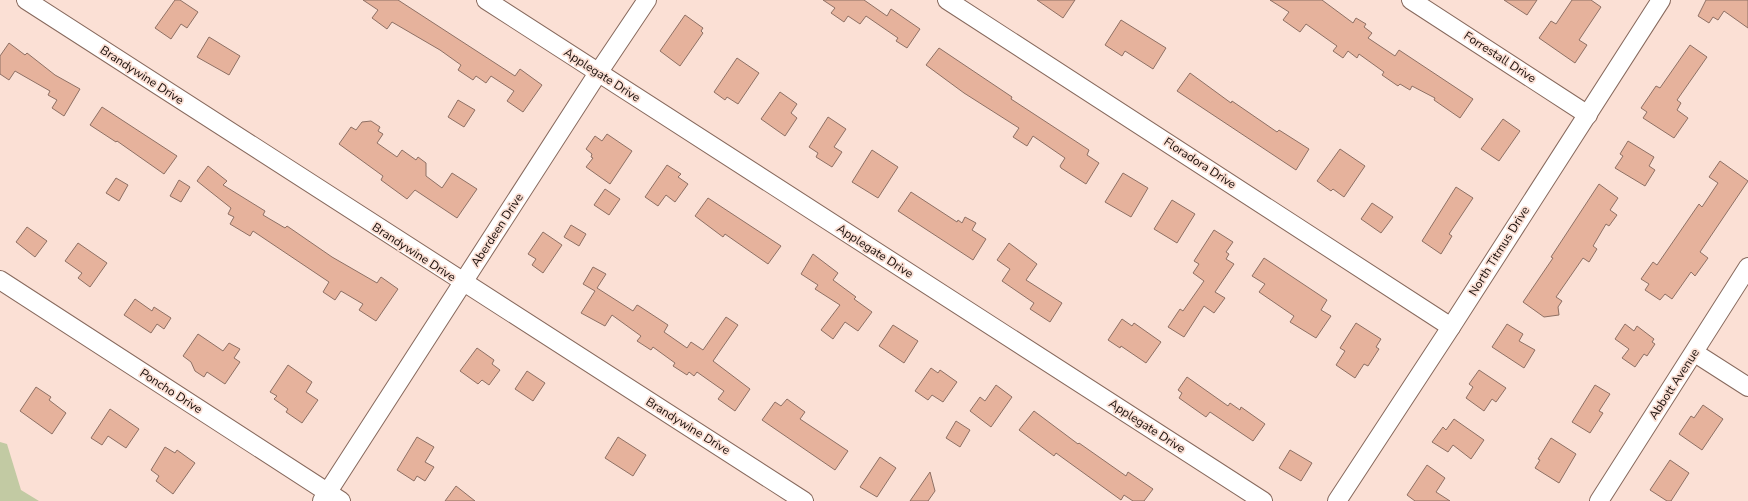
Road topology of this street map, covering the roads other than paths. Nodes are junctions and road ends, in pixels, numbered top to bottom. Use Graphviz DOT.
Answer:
graph roads {
  1 [pos="26,0"];
  2 [pos="486,0"];
  3 [pos="647,0"];
  4 [pos="947,0"];
  5 [pos="1411,0"];
  6 [pos="1661,0"];
  7 [pos="598,73"];
  8 [pos="1588,115"];
  9 [pos="1748,267"];
  10 [pos="0,280"];
  11 [pos="464,283"];
  12 [pos="1451,327"];
  13 [pos="1695,353"];
  14 [pos="1748,387"];
  15 [pos="331,498"];
  16 [pos="804,501"];
  17 [pos="1263,501"];
  18 [pos="1337,501"];
  19 [pos="1599,501"];
  1 -- 11 [label="street, Brandywine Drive"];
  2 -- 7 [label="street, Applegate Drive"];
  3 -- 7 [label="street, Aberdeen Drive"];
  4 -- 12 [label="street, Floradora Drive"];
  5 -- 8 [label="street, Forrestall Drive"];
  6 -- 8 [label="street, North Titmus Drive"];
  7 -- 11 [label="street, Aberdeen Drive"];
  7 -- 17 [label="street, Applegate Drive"];
  8 -- 12 [label="street, North Titmus Drive"];
  9 -- 13 [label="street, Abbott Avenue"];
  10 -- 15 [label="street, Poncho Drive"];
  11 -- 15 [label="street, Aberdeen Drive"];
  11 -- 16 [label="street, Brandywine Drive"];
  12 -- 18 [label="street, North Titmus Drive"];
  13 -- 14 [label="street"];
  13 -- 19 [label="street, Abbott Avenue"];
}
